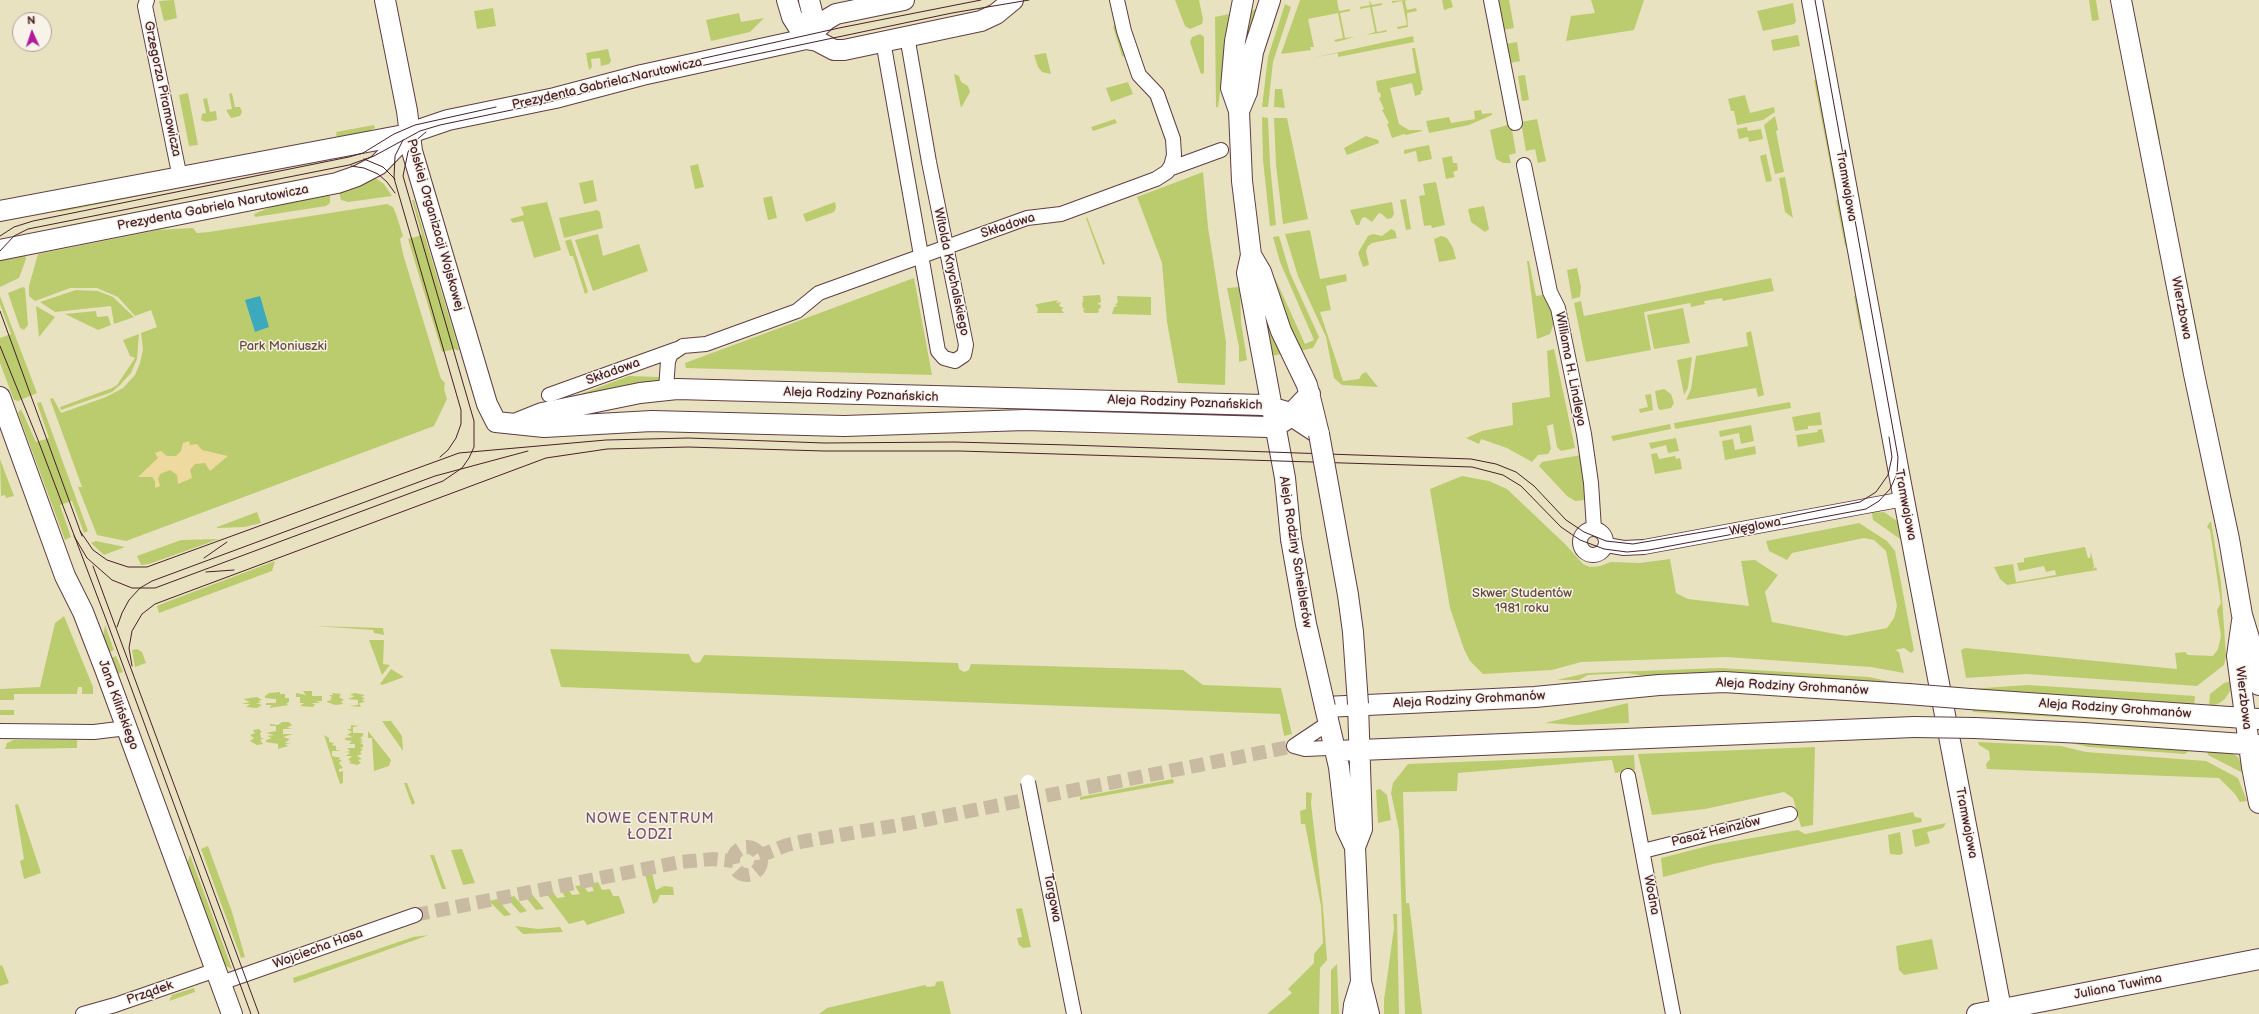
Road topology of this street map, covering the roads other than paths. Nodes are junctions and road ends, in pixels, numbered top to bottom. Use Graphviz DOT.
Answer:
graph roads {
  1 [pos="147,0"];
  2 [pos="385,0"];
  3 [pos="787,0"];
  4 [pos="810,0"];
  5 [pos="904,0"];
  6 [pos="1013,0"];
  7 [pos="1117,0"];
  8 [pos="1270,0"];
  9 [pos="1491,0"];
  10 [pos="1812,0"];
  11 [pos="2121,0"];
  12 [pos="1240,2"];
  13 [pos="907,36"];
  14 [pos="806,39"];
  15 [pos="883,41"];
  16 [pos="1239,111"];
  17 [pos="1515,123"];
  18 [pos="409,133"];
  19 [pos="1221,150"];
  20 [pos="1524,165"];
  21 [pos="1169,169"];
  22 [pos="180,178"];
  23 [pos="0,211"];
  24 [pos="946,247"];
  25 [pos="0,250"];
  26 [pos="1251,254"];
  27 [pos="921,256"];
  28 [pos="677,348"];
  29 [pos="666,389"];
  30 [pos="1310,394"];
  31 [pos="549,395"];
  32 [pos="0,397"];
  33 [pos="1270,399"];
  34 [pos="1291,415"];
  35 [pos="496,422"];
  36 [pos="517,423"];
  37 [pos="1275,427"];
  38 [pos="1319,434"];
  39 [pos="1904,499"];
  40 [pos="1594,528"];
  41 [pos="1606,545"];
  42 [pos="2242,615"];
  43 [pos="2259,685"];
  44 [pos="1358,704"];
  45 [pos="1325,707"];
  46 [pos="2252,718"];
  47 [pos="127,728"];
  48 [pos="1321,728"];
  49 [pos="0,731"];
  50 [pos="2254,745"];
  51 [pos="1332,749"];
  52 [pos="1359,750"];
  53 [pos="1628,776"];
  54 [pos="1028,782"];
  55 [pos="2259,803"];
  56 [pos="1790,814"];
  57 [pos="1355,847"];
  58 [pos="1643,851"];
  59 [pos="415,915"];
  60 [pos="2259,959"];
  61 [pos="218,976"];
  62 [pos="1361,982"];
  63 [pos="2002,1012"];
  64 [pos="83,1014"];
  65 [pos="232,1014"];
  66 [pos="1074,1014"];
  67 [pos="1353,1014"];
  68 [pos="1369,1014"];
  69 [pos="1673,1014"];
  70 [pos="1978,1014"];
  1 -- 22 [label="street, Grzegorza Piramowicza"];
  2 -- 18 [label="street, Polskiej Organizacji Wojskowej"];
  3 -- 14 [label="street"];
  4 -- 14 [label="street"];
  5 -- 14 [label="street, Prezydenta Gabriela Narutowicza"];
  6 -- 13 [label="street"];
  7 -- 21 [label="street"];
  8 -- 16 [label="street, Aleja Rodziny Scheiblerów"];
  9 -- 17 [label="street"];
  10 -- 39 [label="street, Tramwajowa"];
  11 -- 42 [label="street, Wierzbowa"];
  12 -- 16 [label="street, Aleja Rodziny Scheiblerów"];
  13 -- 15 [label="street"];
  13 -- 24 [label="street, Witolda Knychalskiego"];
  14 -- 15 [label="street"];
  14 -- 18 [label="street, Prezydenta Gabriela Narutowicza"];
  15 -- 27 [label="street, Witolda Knychalskiego"];
  16 -- 26 [label="street, Aleja Rodziny Scheiblerów"];
  18 -- 22 [label="street, Prezydenta Gabriela Narutowicza"];
  18 -- 25 [label="street, Prezydenta Gabriela Narutowicza"];
  18 -- 35 [label="street, Polskiej Organizacji Wojskowej"];
  19 -- 21 [label="street, Składowa"];
  20 -- 40 [label="street, Williama H. Lindleya"];
  21 -- 24 [label="street, Składowa"];
  22 -- 23 [label="street, Prezydenta Gabriela Narutowicza"];
  24 -- 27 [label="street, Składowa"];
  24 -- 27 [label="street, Witolda Knychalskiego"];
  26 -- 30 [label="street, Aleja Rodziny Scheiblerów"];
  26 -- 33 [label="street, Aleja Rodziny Scheiblerów"];
  27 -- 28 [label="street, Składowa"];
  28 -- 29 [label="street"];
  28 -- 31 [label="street, Składowa"];
  29 -- 33 [label="street, Aleja Rodziny Poznańskich"];
  29 -- 36 [label="street, Aleja Rodziny Poznańskich"];
  30 -- 34 [label="street"];
  30 -- 38 [label="street, Aleja Rodziny Scheiblerów"];
  32 -- 47 [label="street, Jana Kilińskiego"];
  33 -- 34 [label="street, Aleja Rodziny Poznańskich"];
  33 -- 37 [label="street, Aleja Rodziny Scheiblerów"];
  34 -- 37 [label="street, Aleja Rodziny Poznańskich"];
  34 -- 38 [label="street"];
  35 -- 36 [label="street, Aleja Rodziny Poznańskich"];
  36 -- 37 [label="street, Aleja Rodziny Poznańskich"];
  37 -- 45 [label="street, Aleja Rodziny Scheiblerów, bridge"];
  38 -- 44 [label="street, Aleja Rodziny Scheiblerów, bridge"];
  39 -- 41 [label="street, Węglowa"];
  39 -- 63 [label="street, Tramwajowa"];
  40 -- 41 [label="street"];
  40 -- 41 [label="street"];
  42 -- 43 [label="street, Wierzbowa"];
  42 -- 46 [label="street, Wierzbowa"];
  44 -- 45 [label="street, Aleja Rodziny Grohmanów"];
  44 -- 46 [label="street, Aleja Rodziny Grohmanów, bridge"];
  44 -- 52 [label="street, Aleja Rodziny Scheiblerów"];
  45 -- 51 [label="street, Aleja Rodziny Scheiblerów"];
  46 -- 50 [label="street, Wierzbowa"];
  47 -- 49 [label="street"];
  47 -- 61 [label="street, Jana Kilińskiego"];
  48 -- 51 [label="street"];
  50 -- 52 [label="street, Aleja Rodziny Grohmanów, bridge"];
  50 -- 55 [label="street, Wierzbowa"];
  51 -- 52 [label="street, Aleja Rodziny Grohmanów"];
  51 -- 57 [label="street, Aleja Rodziny Scheiblerów"];
  52 -- 57 [label="street, Aleja Rodziny Scheiblerów"];
  53 -- 58 [label="street, Wodna"];
  54 -- 66 [label="street, Targowa, bridge"];
  56 -- 58 [label="street, Pasaż Heinzlów"];
  57 -- 62 [label="street, Aleja Rodziny Scheiblerów"];
  58 -- 69 [label="street, Wodna"];
  59 -- 61 [label="street, Wojciecha Hasa"];
  60 -- 63 [label="street, Juliana Tuwima"];
  61 -- 64 [label="street, Prządek"];
  61 -- 65 [label="street, Jana Kilińskiego"];
  62 -- 67 [label="street, Aleja Rodziny Scheiblerów"];
  62 -- 68 [label="street, Aleja Rodziny Scheiblerów"];
  63 -- 70 [label="street, Juliana Tuwima"];
}
